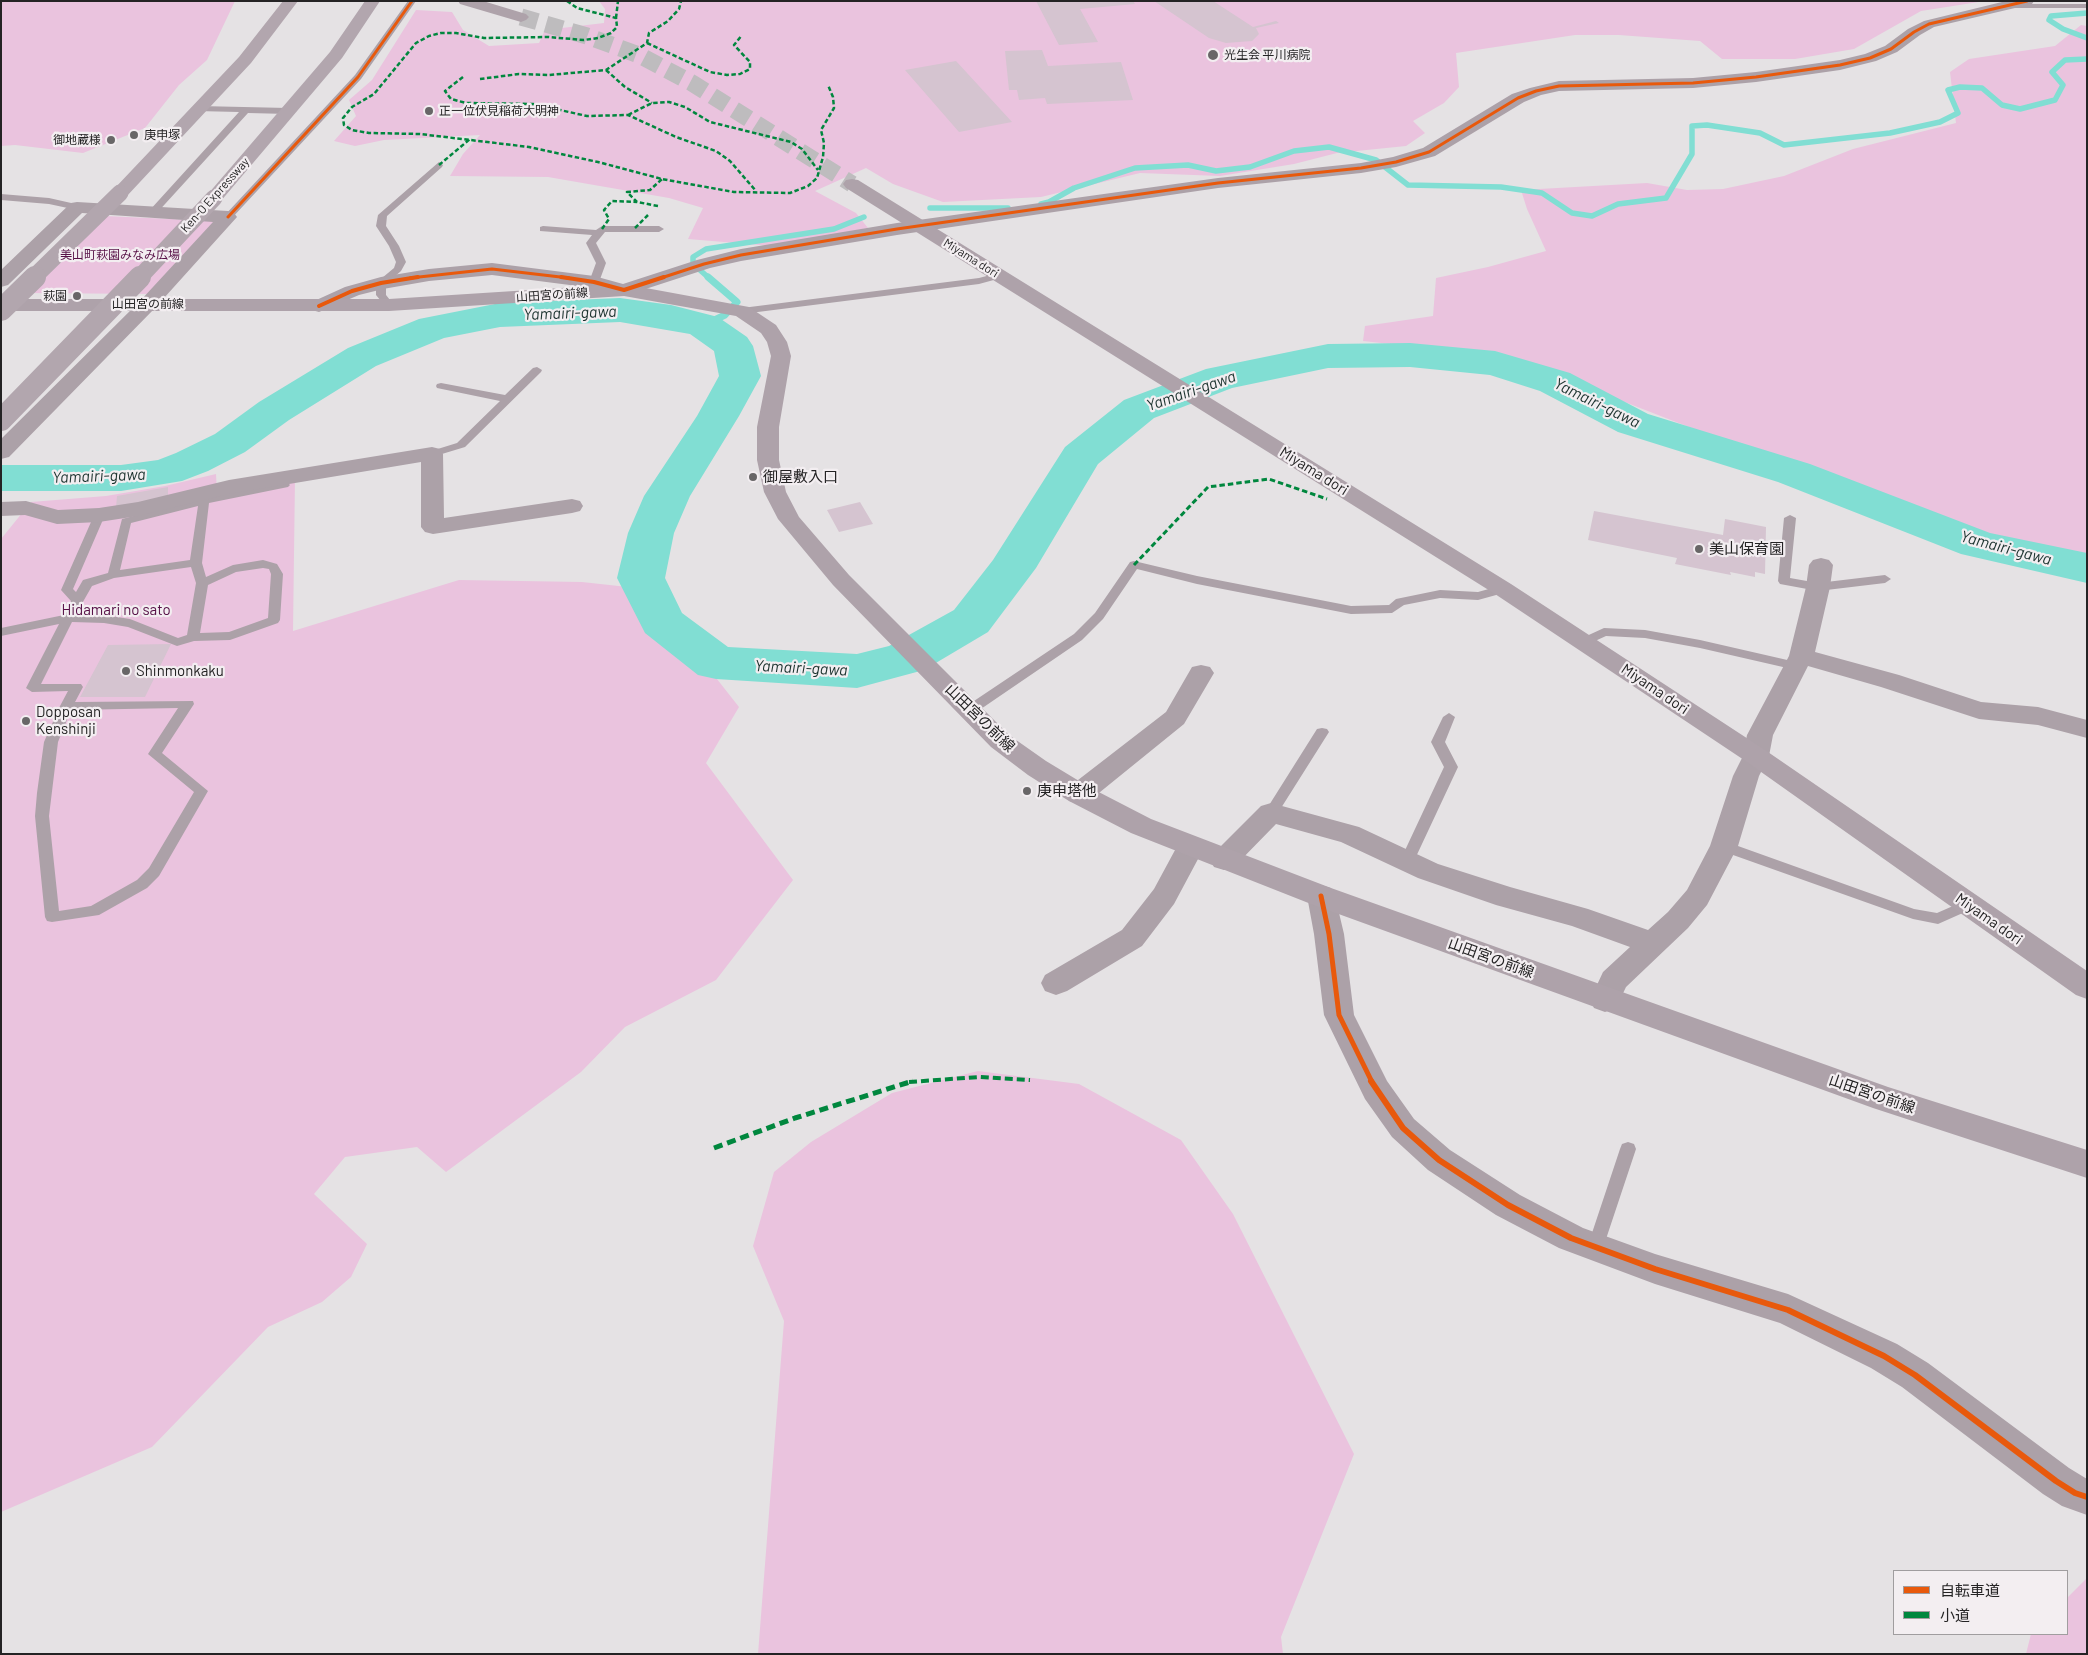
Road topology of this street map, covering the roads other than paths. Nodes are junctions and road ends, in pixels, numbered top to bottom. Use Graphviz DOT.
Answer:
graph roads {
  1 [pos="291,1"];
  2 [pos="373,1"];
  3 [pos="384,1"];
  4 [pos="412,1"];
  5 [pos="465,1"];
  6 [pos="2027,1"];
  7 [pos="2013,4"];
  8 [pos="2087,6"];
  9 [pos="521,17"];
  10 [pos="336,55"];
  11 [pos="199,109"];
  12 [pos="246,110"];
  13 [pos="288,111"];
  14 [pos="440,165"];
  15 [pos="852,184"];
  16 [pos="1,197"];
  17 [pos="78,207"];
  18 [pos="152,213"];
  19 [pos="228,217"];
  20 [pos="920,226"];
  21 [pos="543,229"];
  22 [pos="659,229"];
  23 [pos="598,233"];
  24 [pos="998,276"];
  25 [pos="1,281"];
  26 [pos="594,282"];
  27 [pos="380,283"];
  28 [pos="624,290"];
  29 [pos="148,304"];
  30 [pos="1,305"];
  31 [pos="389,305"];
  32 [pos="319,306"];
  33 [pos="1,310"];
  34 [pos="735,310"];
  35 [pos="537,370"];
  36 [pos="441,386"];
  37 [pos="508,399"];
  38 [pos="1,420"];
  39 [pos="2,451"];
  40 [pos="432,454"];
  41 [pos="284,485"];
  42 [pos="204,501"];
  43 [pos="572,506"];
  44 [pos="1,509"];
  45 [pos="99,515"];
  46 [pos="1790,518"];
  47 [pos="196,563"];
  48 [pos="114,575"];
  49 [pos="1819,576"];
  50 [pos="1885,579"];
  51 [pos="202,583"];
  52 [pos="1503,588"];
  53 [pos="77,601"];
  54 [pos="69,618"];
  55 [pos="1,632"];
  56 [pos="193,637"];
  57 [pos="1584,642"];
  58 [pos="1799,661"];
  59 [pos="1201,673"];
  60 [pos="66,706"];
  61 [pos="970,710"];
  62 [pos="1449,717"];
  63 [pos="2087,729"];
  64 [pos="1322,732"];
  65 [pos="1756,756"];
  66 [pos="1079,794"];
  67 [pos="1272,813"];
  68 [pos="1191,846"];
  69 [pos="1724,846"];
  70 [pos="1224,860"];
  71 [pos="1407,861"];
  72 [pos="1320,896"];
  73 [pos="1969,904"];
  74 [pos="1652,942"];
  75 [pos="1056,983"];
  76 [pos="2087,987"];
  77 [pos="1605,1000"];
  78 [pos="1628,1149"];
  79 [pos="2087,1164"];
  80 [pos="1595,1248"];
  81 [pos="2087,1498"];
  1 -- 11 [label="highway"];
  2 -- 10 [label="highway, Ken-O Expressway"];
  3 -- 10 [label="highway"];
  4 -- 19 [label="lane"];
  5 -- 9 [label="main road"];
  6 -- 7 [label="street"];
  7 -- 8 [label="lane"];
  7 -- 20 [label="street"];
  10 -- 13 [label="highway, Ken-O Expressway"];
  11 -- 12 [label="lane"];
  11 -- 33 [label="highway, bridge"];
  12 -- 13 [label="lane"];
  12 -- 18 [label="lane"];
  13 -- 38 [label="highway, Ken-O Expressway, bridge"];
  14 -- 27 [label="lane"];
  15 -- 20 [label="main road, Miyama dori"];
  16 -- 17 [label="lane"];
  17 -- 18 [label="street"];
  17 -- 25 [label="street"];
  18 -- 19 [label="street"];
  19 -- 29 [label="street"];
  20 -- 24 [label="main road, Miyama dori"];
  20 -- 28 [label="street"];
  21 -- 23 [label="lane"];
  22 -- 23 [label="lane"];
  23 -- 26 [label="lane"];
  24 -- 34 [label="lane"];
  24 -- 52 [label="main road, Miyama dori"];
  26 -- 27 [label="street"];
  26 -- 28 [label="street"];
  27 -- 31 [label="lane"];
  27 -- 32 [label="street"];
  28 -- 31 [label="main road, 山田宮の前線"];
  28 -- 34 [label="main road, 山田宮の前線"];
  29 -- 30 [label="main road, 山田宮の前線"];
  29 -- 32 [label="main road, 山田宮の前線"];
  29 -- 39 [label="street"];
  31 -- 32 [label="main road, 山田宮の前線"];
  34 -- 61 [label="main road, 山田宮の前線"];
  35 -- 37 [label="lane"];
  36 -- 37 [label="lane"];
  37 -- 40 [label="lane"];
  40 -- 43 [label="street"];
  40 -- 45 [label="street"];
  41 -- 42 [label="lane"];
  42 -- 47 [label="lane"];
  42 -- 48 [label="lane"];
  44 -- 45 [label="street"];
  45 -- 53 [label="lane"];
  46 -- 49 [label="lane"];
  47 -- 48 [label="lane"];
  47 -- 51 [label="lane"];
  48 -- 53 [label="lane"];
  49 -- 50 [label="lane"];
  49 -- 58 [label="street"];
  51 -- 56 [label="lane"];
  51 -- 56 [label="lane"];
  52 -- 57 [label="main road, Miyama dori"];
  52 -- 61 [label="lane"];
  53 -- 54 [label="lane"];
  54 -- 55 [label="lane"];
  54 -- 56 [label="lane"];
  54 -- 60 [label="lane"];
  57 -- 58 [label="lane"];
  57 -- 65 [label="main road, Miyama dori"];
  58 -- 63 [label="street"];
  58 -- 65 [label="street"];
  59 -- 66 [label="street"];
  60 -- 60 [label="lane"];
  61 -- 66 [label="main road, 山田宮の前線"];
  62 -- 71 [label="lane"];
  64 -- 67 [label="lane"];
  65 -- 69 [label="street"];
  65 -- 73 [label="main road, Miyama dori"];
  66 -- 68 [label="main road, 山田宮の前線"];
  67 -- 70 [label="street"];
  67 -- 71 [label="street"];
  68 -- 70 [label="main road, 山田宮の前線"];
  68 -- 75 [label="street"];
  69 -- 73 [label="lane"];
  69 -- 74 [label="street"];
  70 -- 72 [label="main road, 山田宮の前線"];
  71 -- 74 [label="street"];
  72 -- 77 [label="main road, 山田宮の前線"];
  72 -- 80 [label="street"];
  73 -- 76 [label="main road, Miyama dori"];
  74 -- 77 [label="street"];
  77 -- 79 [label="main road, 山田宮の前線"];
  78 -- 80 [label="lane"];
  80 -- 81 [label="street"];
}
